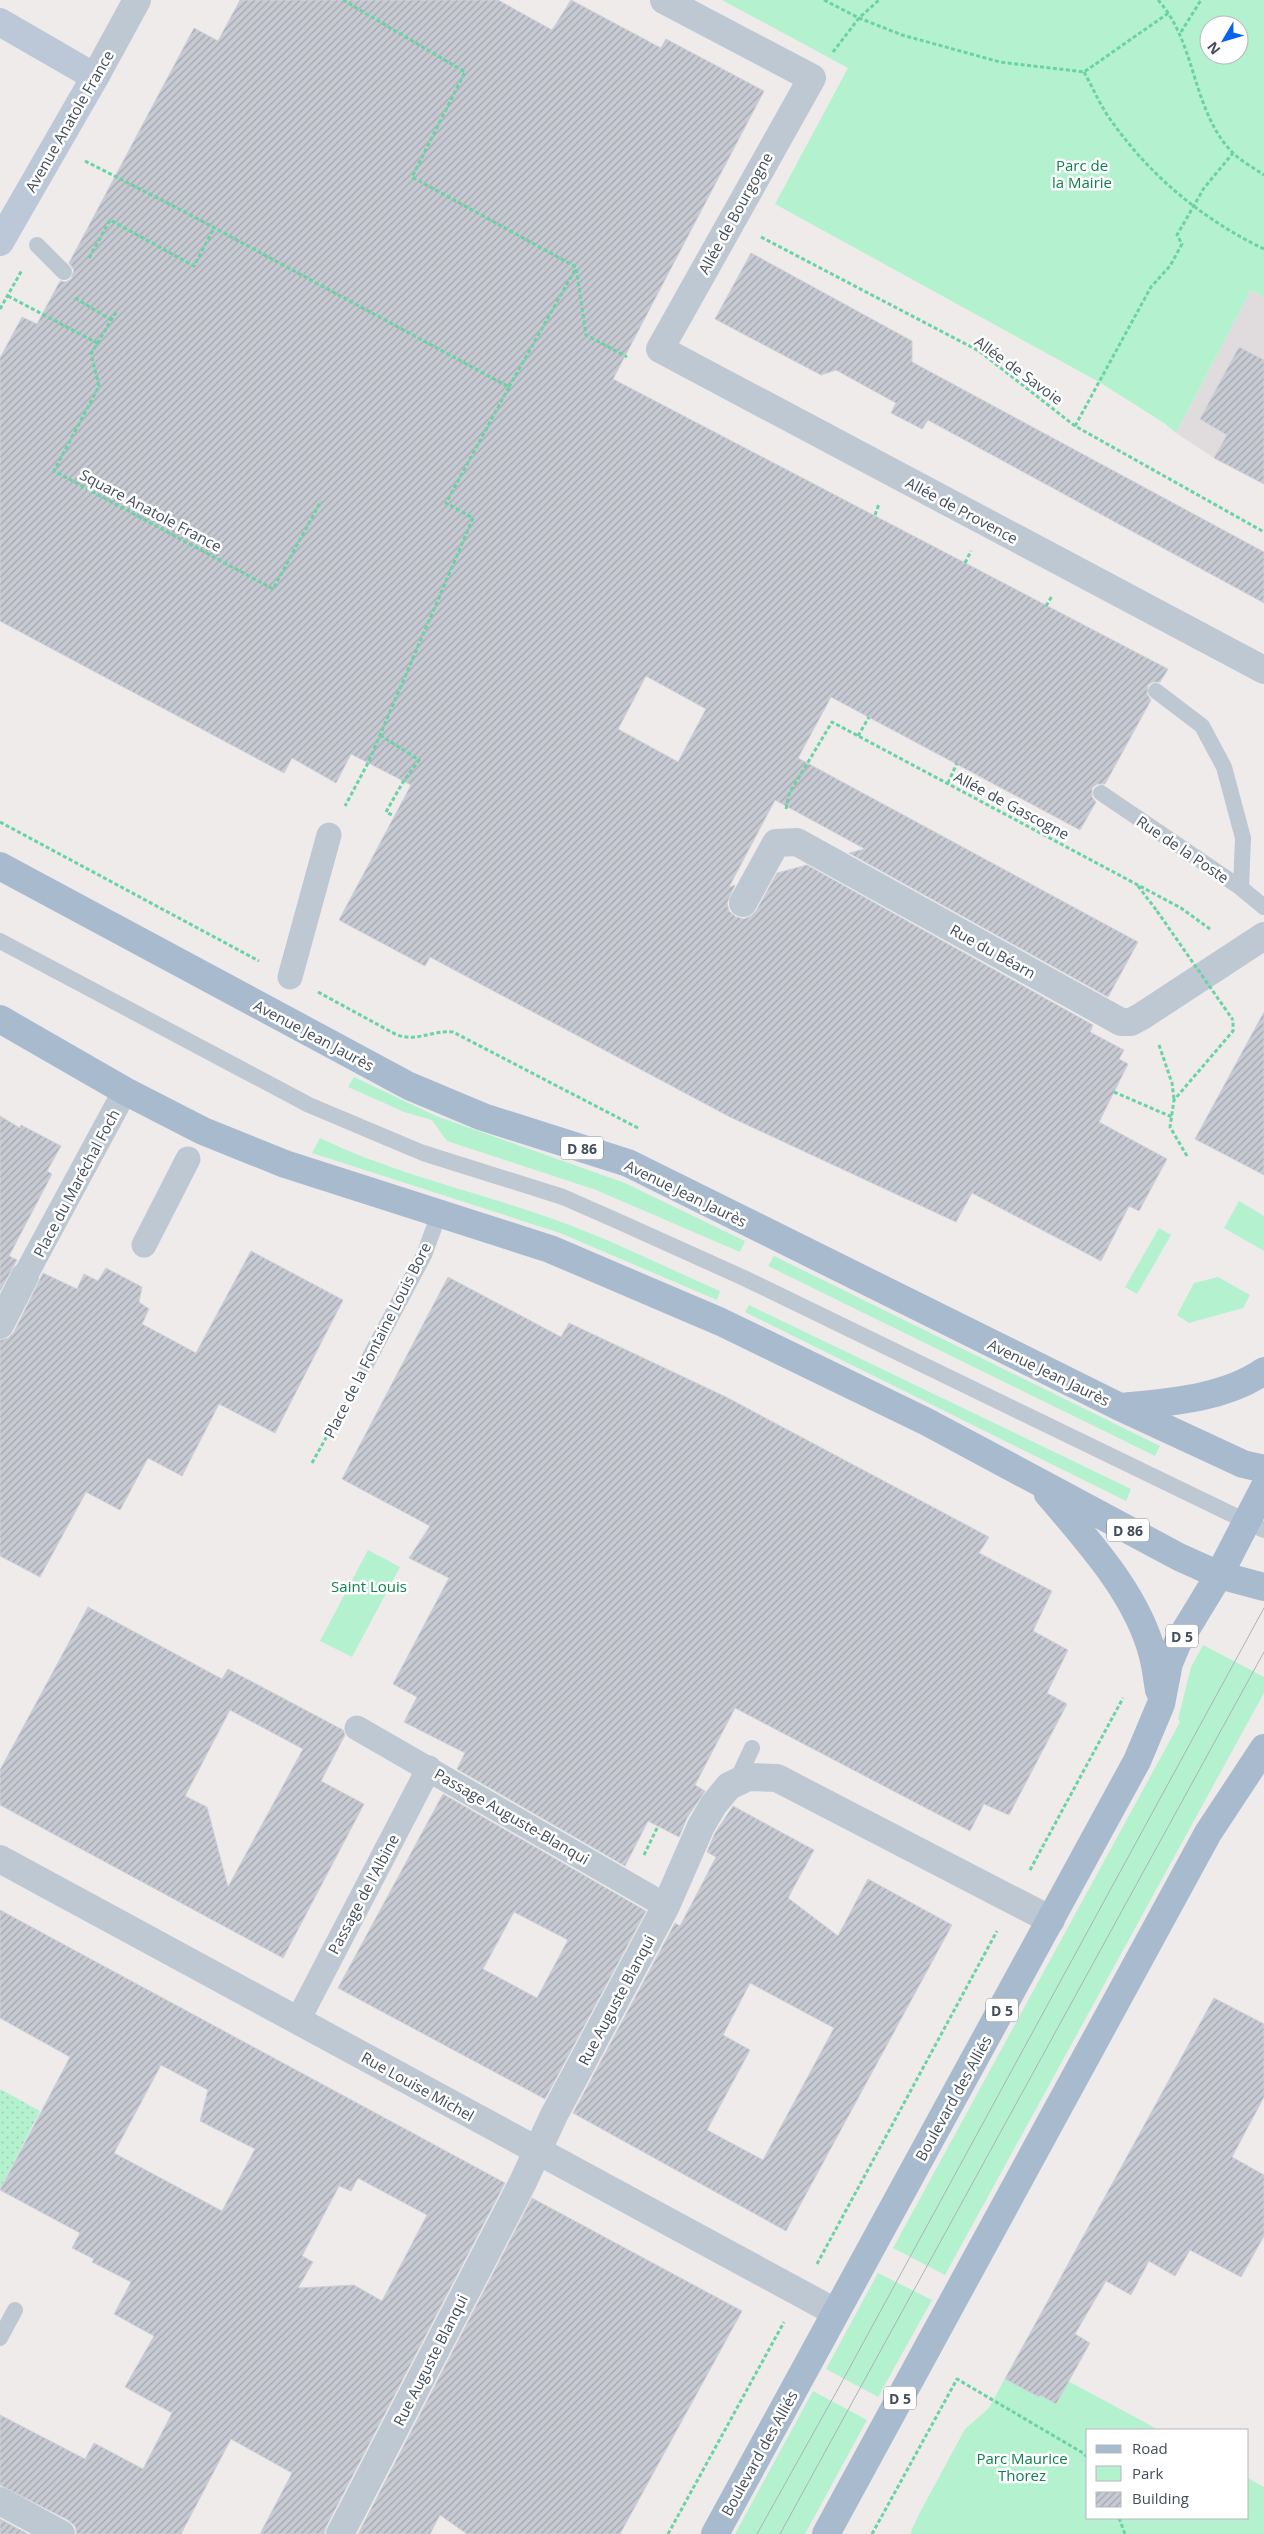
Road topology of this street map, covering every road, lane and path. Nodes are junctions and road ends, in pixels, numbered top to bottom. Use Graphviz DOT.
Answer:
graph roads {
  1 [pos="137,0"];
  2 [pos="343,0"];
  3 [pos="664,0"];
  4 [pos="824,0"];
  5 [pos="879,0"];
  6 [pos="1158,0"];
  7 [pos="1201,0"];
  8 [pos="1170,12"];
  9 [pos="859,18"];
  10 [pos="0,22"];
  11 [pos="1180,33"];
  12 [pos="1084,72"];
  13 [pos="95,77"];
  14 [pos="812,78"];
  15 [pos="1234,153"];
  16 [pos="98,166"];
  17 [pos="1264,175"];
  18 [pos="446,195"];
  19 [pos="1194,209"];
  20 [pos="730,221"];
  21 [pos="214,228"];
  22 [pos="2,233"];
  23 [pos="37,245"];
  24 [pos="1264,249"];
  25 [pos="87,261"];
  26 [pos="576,267"];
  27 [pos="64,272"];
  28 [pos="68,294"];
  29 [pos="8,296"];
  30 [pos="116,312"];
  31 [pos="113,321"];
  32 [pos="99,344"];
  33 [pos="660,349"];
  34 [pos="509,387"];
  35 [pos="1075,426"];
  36 [pos="321,501"];
  37 [pos="1264,532"];
  38 [pos="1264,670"];
  39 [pos="1156,691"];
  40 [pos="869,717"];
  41 [pos="380,735"];
  42 [pos="858,736"];
  43 [pos="957,763"];
  44 [pos="948,783"];
  45 [pos="1101,793"];
  46 [pos="394,816"];
  47 [pos="0,822"];
  48 [pos="329,835"];
  49 [pos="797,842"];
  50 [pos="0,866"];
  51 [pos="1136,884"];
  52 [pos="1241,888"];
  53 [pos="742,902"];
  54 [pos="1264,907"];
  55 [pos="1182,908"];
  56 [pos="1264,936"];
  57 [pos="0,941"];
  58 [pos="290,977"];
  59 [pos="0,1018"];
  60 [pos="1157,1039"];
  61 [pos="125,1091"];
  62 [pos="1114,1092"];
  63 [pos="1174,1100"];
  64 [pos="1172,1117"];
  65 [pos="640,1129"];
  66 [pos="1188,1156"];
  67 [pos="188,1159"];
  68 [pos="439,1214"];
  69 [pos="144,1245"];
  70 [pos="26,1276"];
  71 [pos="0,1325"];
  72 [pos="366,1364"];
  73 [pos="1264,1371"];
  74 [pos="1120,1407"];
  75 [pos="312,1463"];
  76 [pos="1264,1469"];
  77 [pos="1039,1484"];
  78 [pos="1264,1488"];
  79 [pos="1254,1526"];
  80 [pos="1219,1575"];
  81 [pos="1264,1587"];
  82 [pos="1161,1704"];
  83 [pos="356,1728"];
  84 [pos="752,1748"];
  85 [pos="1264,1748"];
  86 [pos="429,1768"];
  87 [pos="736,1782"];
  88 [pos="658,1826"];
  89 [pos="0,1859"];
  90 [pos="641,1860"];
  91 [pos="1012,1902"];
  92 [pos="666,1906"];
  93 [pos="1051,1920"];
  94 [pos="298,2020"];
  95 [pos="536,2150"];
  96 [pos="800,2292"];
  97 [pos="15,2310"];
  98 [pos="836,2312"];
  99 [pos="0,2338"];
  100 [pos="1086,2456"];
  101 [pos="0,2501"];
  102 [pos="1119,2519"];
  103 [pos="61,2534"];
  104 [pos="340,2534"];
  105 [pos="668,2534"];
  106 [pos="715,2534"];
  107 [pos="826,2534"];
  108 [pos="872,2534"];
  109 [pos="1125,2534"];
  1 -- 13 [label="street, Avenue Anatole France"];
  2 -- 18 [label="path"];
  3 -- 14 [label="street"];
  4 -- 9 [label="path"];
  5 -- 9 [label="path"];
  6 -- 8 [label="path"];
  7 -- 11 [label="path"];
  8 -- 11 [label="path"];
  8 -- 12 [label="path"];
  9 -- 12 [label="path"];
  9 -- 14 [label="path"];
  10 -- 13 [label="main road"];
  11 -- 15 [label="path"];
  12 -- 19 [label="path"];
  13 -- 22 [label="main road, Avenue Anatole France"];
  14 -- 20 [label="street, Allée de Bourgogne"];
  15 -- 17 [label="path"];
  15 -- 19 [label="path"];
  16 -- 21 [label="path"];
  19 -- 24 [label="path"];
  19 -- 35 [label="path"];
  20 -- 33 [label="street, Allée de Bourgogne"];
  20 -- 35 [label="path, Allée de Savoie"];
  21 -- 25 [label="path"];
  21 -- 34 [label="path"];
  23 -- 27 [label="lane"];
  26 -- 34 [label="path"];
  28 -- 31 [label="path"];
  29 -- 32 [label="path"];
  30 -- 31 [label="path"];
  31 -- 32 [label="path"];
  32 -- 36 [label="path, Square Anatole France"];
  33 -- 38 [label="street, Allée de Provence"];
  34 -- 41 [label="path"];
  35 -- 37 [label="path, Allée de Savoie"];
  39 -- 52 [label="lane"];
  40 -- 42 [label="path"];
  41 -- 46 [label="path"];
  41 -- 48 [label="path"];
  42 -- 44 [label="path, Allée de Gascogne"];
  42 -- 49 [label="path, Allée de Gascogne"];
  43 -- 44 [label="path"];
  44 -- 51 [label="path, Allée de Gascogne"];
  45 -- 52 [label="lane, Rue de la Poste"];
  47 -- 58 [label="path"];
  48 -- 58 [label="street"];
  49 -- 53 [label="street"];
  49 -- 56 [label="street, Rue du Béarn"];
  50 -- 74 [label="main road, Avenue Jean Jaurès / D 86"];
  51 -- 55 [label="path, Allée de Gascogne"];
  51 -- 63 [label="path, bridge"];
  52 -- 54 [label="lane, Rue de la Poste"];
  57 -- 79 [label="lane"];
  58 -- 65 [label="path"];
  59 -- 61 [label="main road, D 86"];
  60 -- 63 [label="path"];
  61 -- 68 [label="main road, D 86"];
  61 -- 70 [label="street, Place du Maréchal Foch"];
  62 -- 64 [label="path"];
  63 -- 64 [label="path"];
  64 -- 66 [label="path"];
  67 -- 69 [label="street"];
  68 -- 72 [label="lane, Place de la Fontaine Louis Bore"];
  68 -- 77 [label="main road, D 86"];
  70 -- 71 [label="street"];
  72 -- 75 [label="path, Place de la Fontaine Louis Bore"];
  73 -- 74 [label="main road"];
  74 -- 76 [label="main road, Avenue Jean Jaurès / D 86"];
  77 -- 80 [label="main road, D 86"];
  77 -- 82 [label="main road"];
  78 -- 79 [label="main road, D 5"];
  79 -- 80 [label="main road, Boulevard des Alliés / D 5"];
  80 -- 81 [label="main road, D 86"];
  80 -- 82 [label="main road, Boulevard des Alliés / D 5"];
  82 -- 91 [label="path"];
  82 -- 93 [label="main road, Boulevard des Alliés / D 5"];
  83 -- 86 [label="street, Passage Auguste-Blanqui"];
  84 -- 87 [label="lane"];
  85 -- 107 [label="main road, D 5"];
  86 -- 92 [label="street, Passage Auguste-Blanqui"];
  86 -- 94 [label="street, Passage de l'Albine"];
  87 -- 91 [label="street"];
  87 -- 92 [label="street, Rue Auguste Blanqui"];
  88 -- 90 [label="path"];
  89 -- 94 [label="street, Rue Louise Michel"];
  91 -- 93 [label="street"];
  91 -- 96 [label="path"];
  92 -- 95 [label="street, Rue Auguste Blanqui"];
  93 -- 98 [label="main road, Boulevard des Alliés / D 5"];
  94 -- 95 [label="street, Rue Louise Michel"];
  95 -- 96 [label="street, Rue Louise Michel"];
  95 -- 104 [label="street, Rue Auguste Blanqui"];
  96 -- 98 [label="street, Rue Louise Michel"];
  96 -- 105 [label="path"];
  97 -- 99 [label="lane"];
  98 -- 106 [label="main road, Boulevard des Alliés / D 5"];
  100 -- 108 [label="path"];
  101 -- 103 [label="street"];
  102 -- 109 [label="path"];
}
